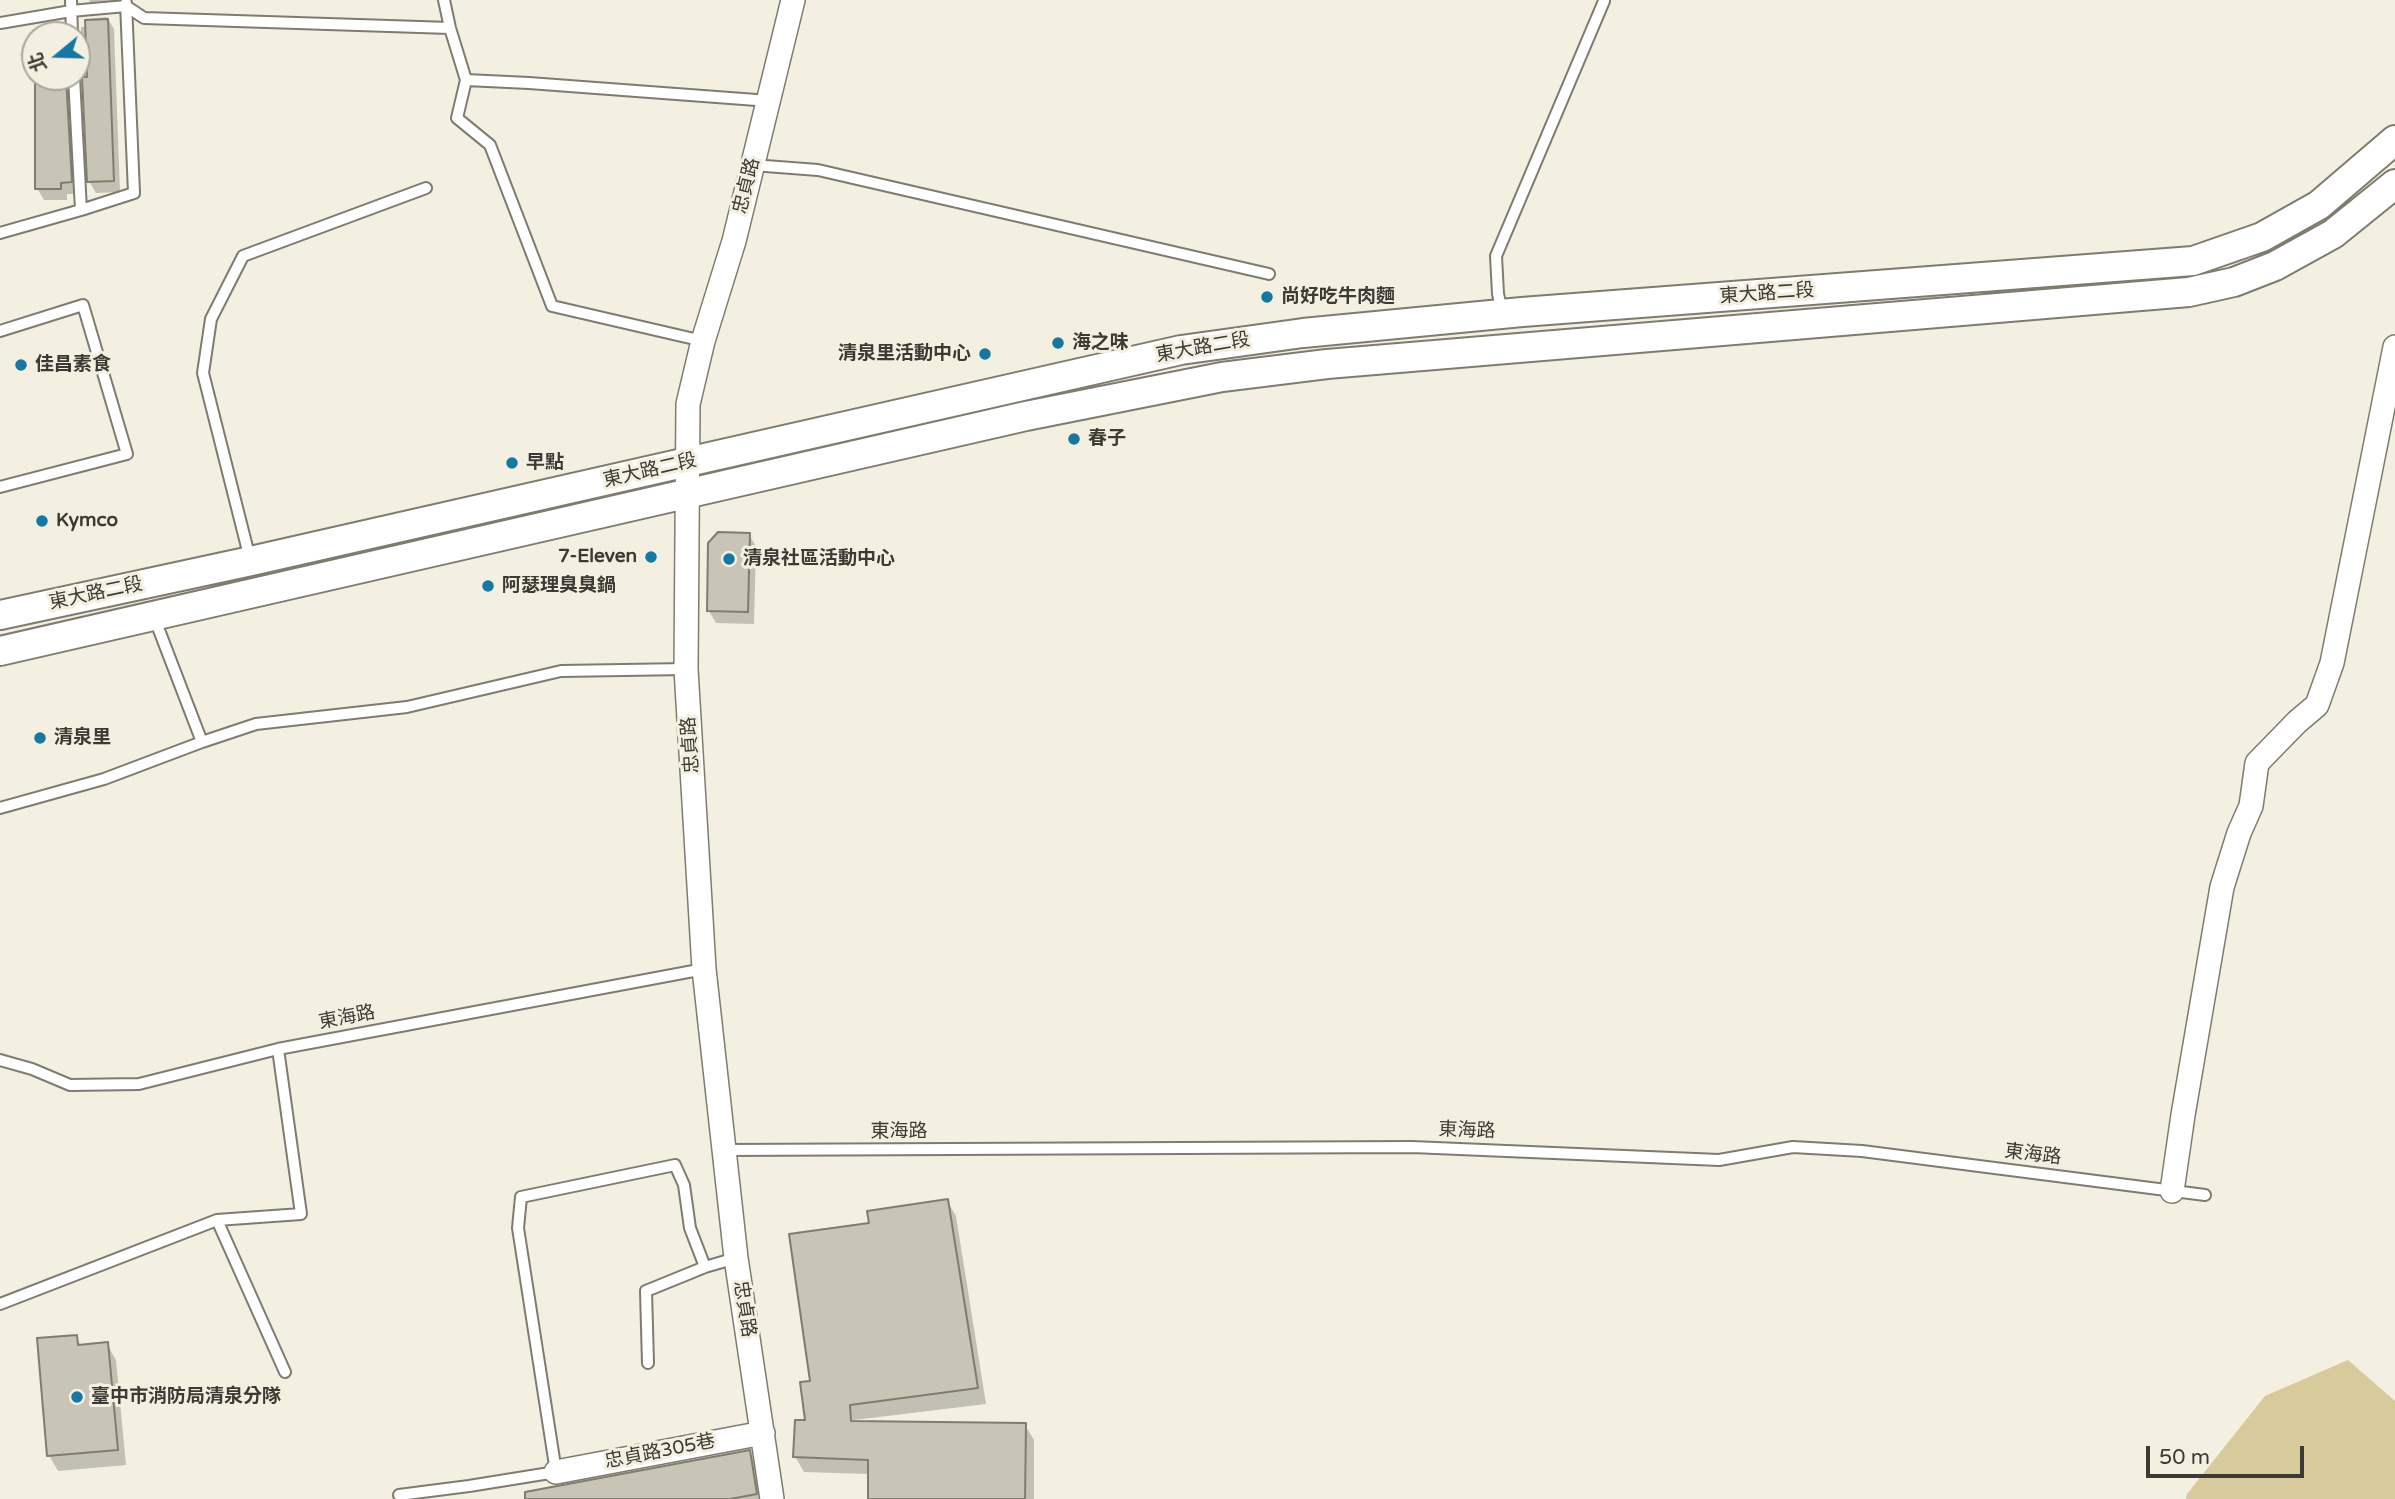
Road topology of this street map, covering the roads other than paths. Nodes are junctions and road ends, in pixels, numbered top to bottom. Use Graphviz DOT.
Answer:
graph roads {
  1 [pos="444,0"];
  2 [pos="793,0"];
  3 [pos="1604,1"];
  4 [pos="126,3"];
  5 [pos="71,6"];
  6 [pos="0,23"];
  7 [pos="450,28"];
  8 [pos="466,80"];
  9 [pos="75,91"];
  10 [pos="770,101"];
  11 [pos="2395,140"];
  12 [pos="752,166"];
  13 [pos="426,188"];
  14 [pos="2391,193"];
  15 [pos="80,210"];
  16 [pos="0,233"];
  17 [pos="1269,274"];
  18 [pos="1512,313"];
  19 [pos="0,331"];
  20 [pos="703,341"];
  21 [pos="2395,347"];
  22 [pos="1527,348"];
  23 [pos="690,462"];
  24 [pos="0,487"];
  25 [pos="689,494"];
  26 [pos="251,561"];
  27 [pos="0,615"];
  28 [pos="154,617"];
  29 [pos="0,651"];
  30 [pos="686,669"];
  31 [pos="202,742"];
  32 [pos="0,808"];
  33 [pos="705,969"];
  34 [pos="278,1049"];
  35 [pos="0,1060"];
  36 [pos="724,1150"];
  37 [pos="2172,1191"];
  38 [pos="2205,1195"];
  39 [pos="217,1220"];
  40 [pos="737,1258"];
  41 [pos="705,1267"];
  42 [pos="0,1304"];
  43 [pos="648,1363"];
  44 [pos="285,1372"];
  45 [pos="763,1433"];
  46 [pos="556,1472"];
  47 [pos="399,1494"];
  48 [pos="772,1499"];
  1 -- 7 [label="lane"];
  2 -- 10 [label="street, 忠貞路"];
  3 -- 18 [label="lane"];
  4 -- 5 [label="lane"];
  4 -- 7 [label="lane"];
  4 -- 15 [label="lane"];
  5 -- 6 [label="lane"];
  7 -- 8 [label="lane"];
  8 -- 10 [label="lane"];
  8 -- 20 [label="lane"];
  9 -- 15 [label="lane"];
  10 -- 12 [label="street, 忠貞路"];
  11 -- 18 [label="street, 東大路二段"];
  12 -- 17 [label="lane"];
  12 -- 20 [label="street, 忠貞路"];
  13 -- 26 [label="lane"];
  14 -- 22 [label="street, 東大路二段"];
  15 -- 16 [label="lane"];
  18 -- 22 [label="street"];
  18 -- 23 [label="street, 東大路二段"];
  19 -- 24 [label="lane"];
  20 -- 23 [label="street, 忠貞路"];
  21 -- 37 [label="street"];
  22 -- 25 [label="street, 東大路二段"];
  23 -- 25 [label="street, 忠貞路"];
  23 -- 26 [label="street, 東大路二段"];
  25 -- 28 [label="street, 東大路二段"];
  25 -- 30 [label="street, 忠貞路"];
  26 -- 27 [label="street, 東大路二段"];
  28 -- 29 [label="street, 東大路二段"];
  28 -- 31 [label="lane"];
  30 -- 31 [label="lane"];
  30 -- 33 [label="street, 忠貞路"];
  31 -- 32 [label="lane"];
  33 -- 34 [label="lane, 東海路"];
  33 -- 36 [label="street, 忠貞路"];
  34 -- 35 [label="lane, 東海路"];
  34 -- 39 [label="lane"];
  36 -- 37 [label="lane, 東海路"];
  36 -- 40 [label="street, 忠貞路"];
  37 -- 38 [label="lane, 東海路"];
  39 -- 42 [label="lane"];
  39 -- 44 [label="lane"];
  40 -- 41 [label="lane"];
  40 -- 45 [label="street, 忠貞路"];
  41 -- 43 [label="lane"];
  41 -- 46 [label="lane"];
  45 -- 46 [label="street, 忠貞路305巷"];
  45 -- 48 [label="street, 忠貞路"];
  46 -- 47 [label="lane"];
}
